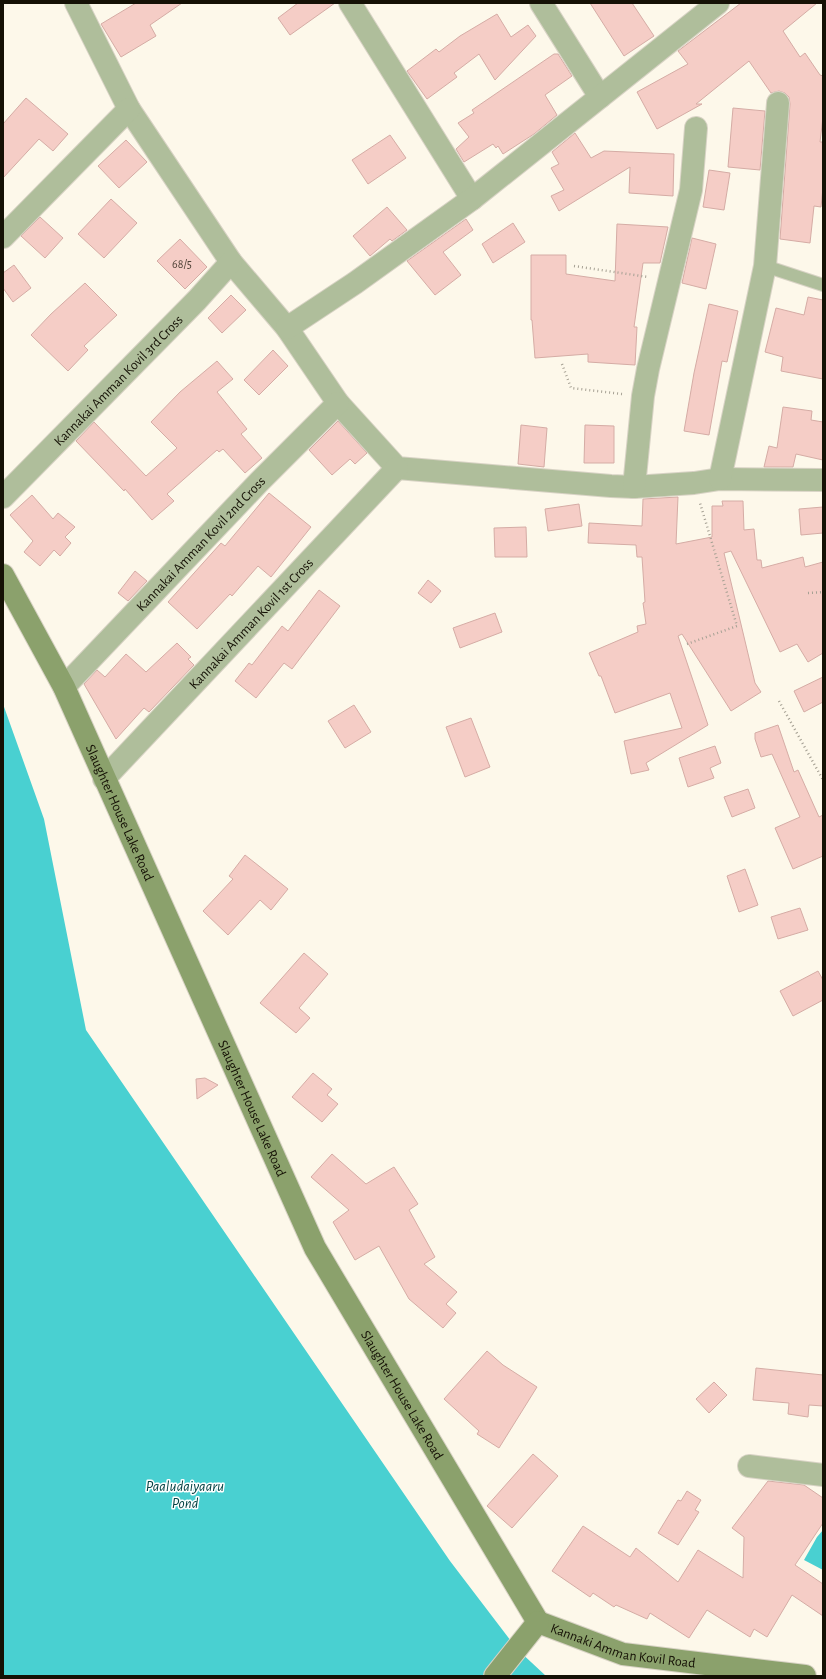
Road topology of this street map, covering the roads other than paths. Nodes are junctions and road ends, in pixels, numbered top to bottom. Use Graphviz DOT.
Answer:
graph roads {
  1 [pos="76,3"];
  2 [pos="350,3"];
  3 [pos="541,3"];
  4 [pos="718,3"];
  5 [pos="600,97"];
  6 [pos="778,103"];
  7 [pos="129,109"];
  8 [pos="696,128"];
  9 [pos="472,199"];
  10 [pos="3,237"];
  11 [pos="231,262"];
  12 [pos="764,266"];
  13 [pos="823,285"];
  14 [pos="287,328"];
  15 [pos="338,403"];
  16 [pos="397,468"];
  17 [pos="720,479"];
  18 [pos="823,480"];
  19 [pos="634,487"];
  20 [pos="3,497"];
  21 [pos="3,575"];
  22 [pos="64,687"];
  23 [pos="104,779"];
  24 [pos="749,1466"];
  25 [pos="823,1474"];
  26 [pos="538,1622"];
  27 [pos="495,1676"];
  28 [pos="805,1676"];
  1 -- 7 [label="street"];
  2 -- 9 [label="street"];
  3 -- 5 [label="street"];
  4 -- 5 [label="street"];
  5 -- 9 [label="street"];
  6 -- 12 [label="street"];
  7 -- 10 [label="street"];
  7 -- 11 [label="street"];
  8 -- 19 [label="street"];
  9 -- 14 [label="street"];
  11 -- 14 [label="street"];
  11 -- 20 [label="street, Kannakai Amman Kovil 3rd Cross"];
  12 -- 13 [label="lane"];
  12 -- 17 [label="street"];
  14 -- 15 [label="street"];
  15 -- 16 [label="street"];
  15 -- 22 [label="street, Kannakai Amman Kovil 2nd Cross"];
  16 -- 19 [label="street"];
  16 -- 23 [label="street, Kannakai Amman Kovil 1st Cross"];
  17 -- 18 [label="street"];
  17 -- 19 [label="street"];
  21 -- 22 [label="main road, Slaughter House Lake Road"];
  22 -- 23 [label="main road, Slaughter House Lake Road"];
  23 -- 26 [label="main road, Slaughter House Lake Road"];
  24 -- 25 [label="street"];
  26 -- 27 [label="main road"];
  26 -- 28 [label="main road, Kannaki Amman Kovil Road"];
}
